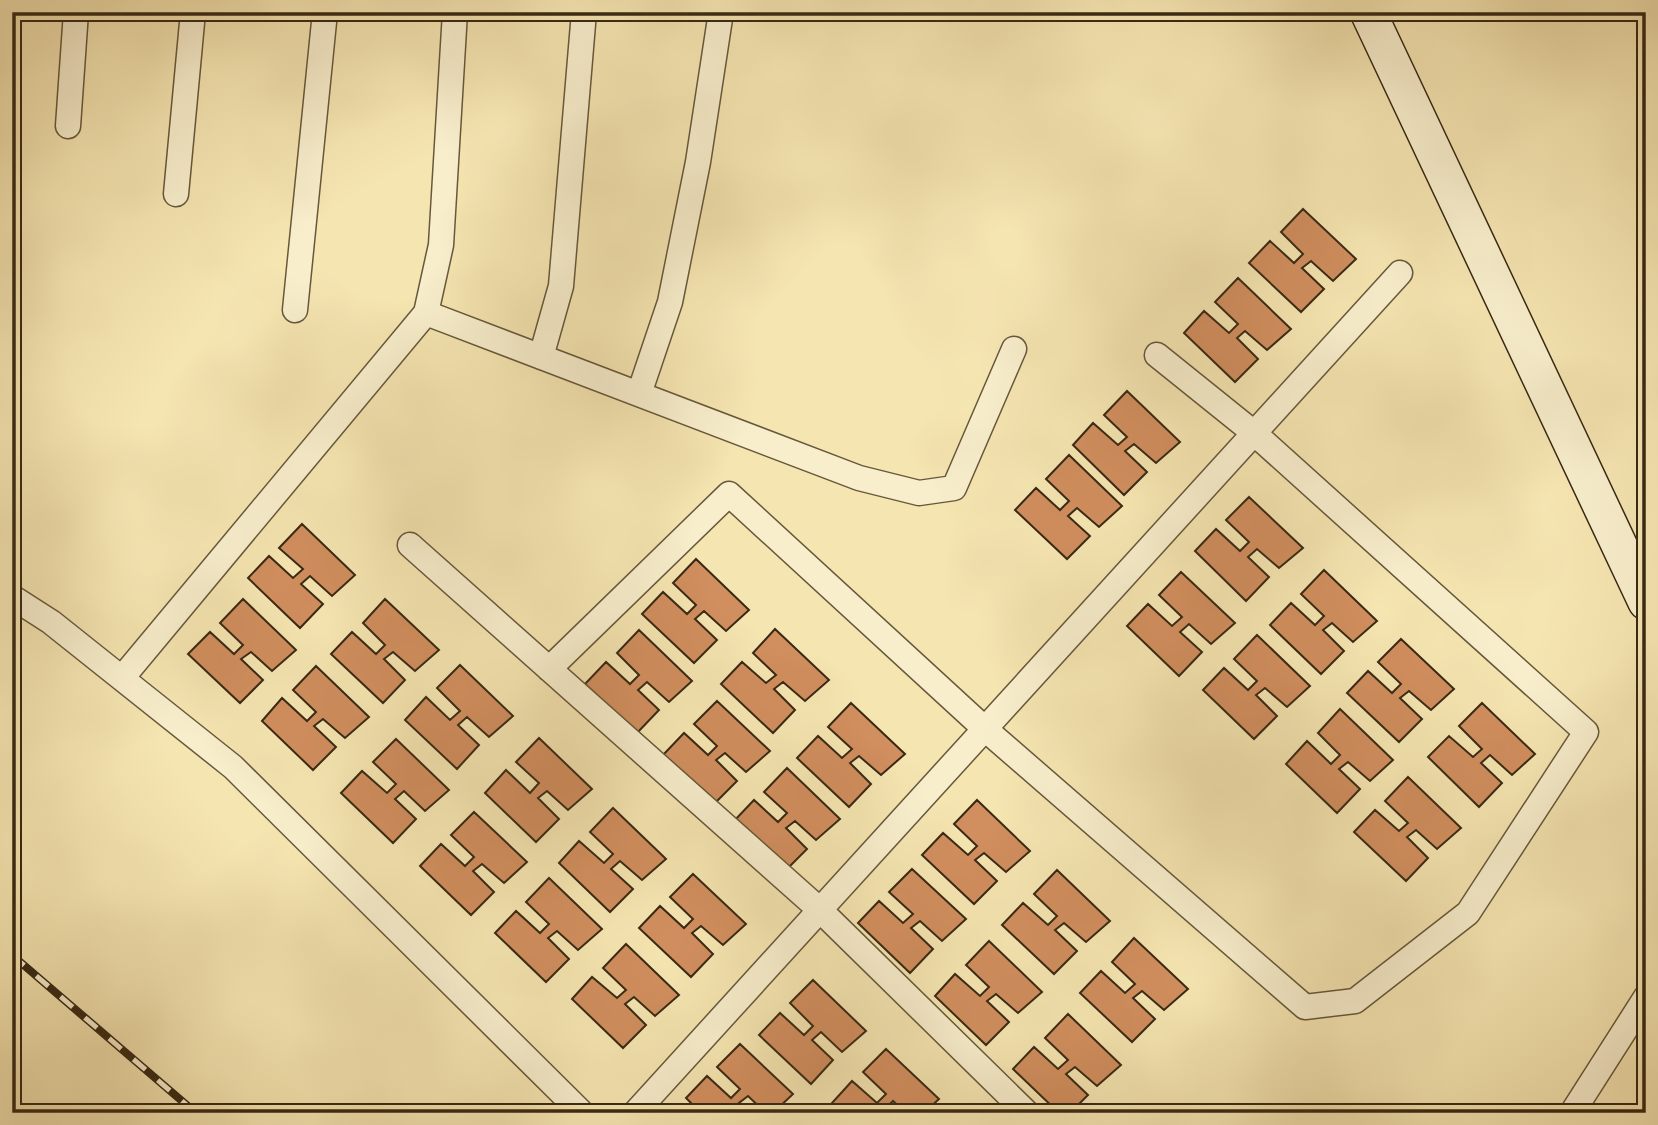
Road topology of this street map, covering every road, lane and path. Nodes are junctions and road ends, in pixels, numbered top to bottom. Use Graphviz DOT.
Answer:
graph roads {
  1 [pos="76,12"];
  2 [pos="193,12"];
  3 [pos="325,12"];
  4 [pos="455,12"];
  5 [pos="584,12"];
  6 [pos="721,12"];
  7 [pos="1368,12"];
  8 [pos="68,126"];
  9 [pos="176,194"];
  10 [pos="1400,273"];
  11 [pos="295,310"];
  12 [pos="426,313"];
  13 [pos="1014,349"];
  14 [pos="1157,355"];
  15 [pos="541,357"];
  16 [pos="639,394"];
  17 [pos="1254,433"];
  18 [pos="411,545"];
  19 [pos="12,597"];
  20 [pos="1646,602"];
  21 [pos="549,669"];
  22 [pos="122,678"];
  23 [pos="985,729"];
  24 [pos="820,910"];
  25 [pos="1646,997"];
  26 [pos="582,1113"];
  27 [pos="635,1113"];
  28 [pos="1027,1113"];
  29 [pos="1572,1113"];
  1 -- 8 [label="street"];
  2 -- 9 [label="street"];
  3 -- 11 [label="street"];
  4 -- 12 [label="street"];
  5 -- 15 [label="street"];
  6 -- 16 [label="street"];
  7 -- 20 [label="main road"];
  10 -- 17 [label="street"];
  12 -- 15 [label="street"];
  12 -- 22 [label="street"];
  13 -- 16 [label="street"];
  14 -- 17 [label="street"];
  15 -- 16 [label="street"];
  17 -- 23 [label="street"];
  17 -- 23 [label="street"];
  18 -- 21 [label="street"];
  19 -- 22 [label="street"];
  21 -- 23 [label="street"];
  21 -- 24 [label="street"];
  22 -- 26 [label="street"];
  23 -- 24 [label="street"];
  24 -- 27 [label="street"];
  24 -- 28 [label="street"];
  25 -- 29 [label="street"];
}
